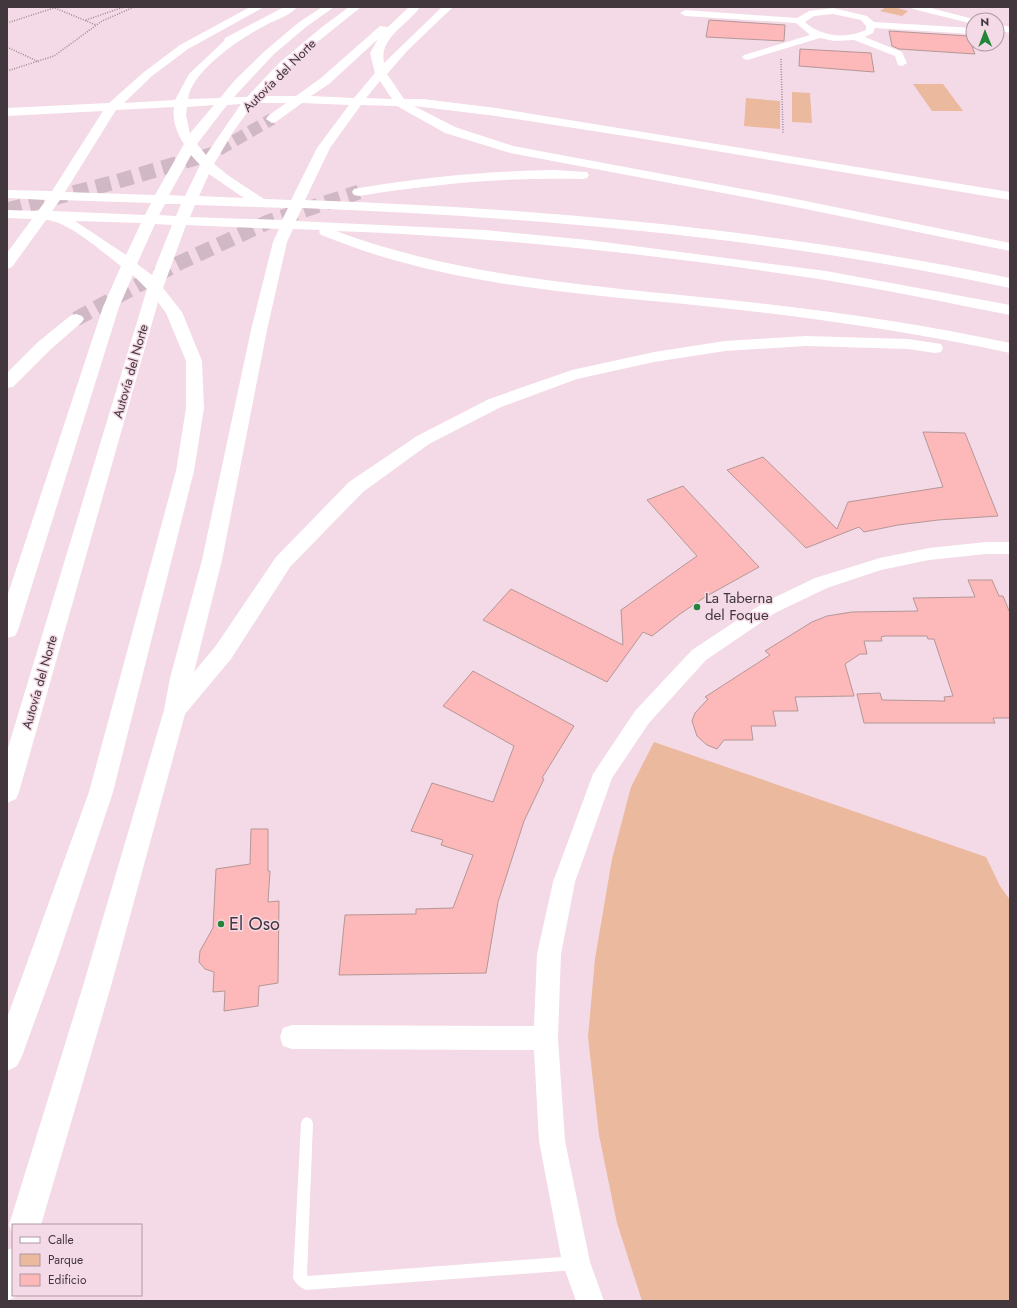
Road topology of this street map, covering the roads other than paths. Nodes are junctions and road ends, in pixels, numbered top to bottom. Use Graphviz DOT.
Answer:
graph roads {
  1 [pos="260,7"];
  2 [pos="292,7"];
  3 [pos="329,7"];
  4 [pos="356,7"];
  5 [pos="407,7"];
  6 [pos="415,7"];
  7 [pos="448,7"];
  8 [pos="805,7"];
  9 [pos="866,7"];
  10 [pos="916,7"];
  11 [pos="818,12"];
  12 [pos="685,13"];
  13 [pos="855,15"];
  14 [pos="965,19"];
  15 [pos="801,21"];
  16 [pos="871,25"];
  17 [pos="965,31"];
  18 [pos="241,34"];
  19 [pos="821,35"];
  20 [pos="856,37"];
  21 [pos="747,57"];
  22 [pos="902,63"];
  23 [pos="188,64"];
  24 [pos="161,79"];
  25 [pos="7,112"];
  26 [pos="272,119"];
  27 [pos="7,124"];
  28 [pos="7,190"];
  29 [pos="359,192"];
  30 [pos="7,194"];
  31 [pos="1010,196"];
  32 [pos="7,214"];
  33 [pos="1010,247"];
  34 [pos="1010,261"];
  35 [pos="7,264"];
  36 [pos="826,276"];
  37 [pos="1010,283"];
  38 [pos="1010,310"];
  39 [pos="1010,318"];
  40 [pos="76,319"];
  41 [pos="1010,348"];
  42 [pos="1010,358"];
  43 [pos="7,383"];
  44 [pos="1010,548"];
  45 [pos="7,630"];
  46 [pos="175,710"];
  47 [pos="7,792"];
  48 [pos="292,1037"];
  49 [pos="546,1038"];
  50 [pos="7,1056"];
  51 [pos="307,1123"];
  52 [pos="25,1224"];
  53 [pos="576,1262"];
  54 [pos="12,1267"];
  55 [pos="7,1284"];
  56 [pos="590,1301"];
  1 -- 35 [label="highway"];
  2 -- 18 [label="highway"];
  3 -- 45 [label="highway, Autovía del Norte"];
  4 -- 47 [label="highway, Autovía del Norte"];
  5 -- 26 [label="highway"];
  6 -- 33 [label="highway"];
  7 -- 46 [label="highway"];
  8 -- 11 [label="street"];
  9 -- 13 [label="street"];
  10 -- 14 [label="street"];
  11 -- 13 [label="street"];
  11 -- 15 [label="street"];
  12 -- 15 [label="street"];
  13 -- 16 [label="street"];
  15 -- 19 [label="street"];
  16 -- 17 [label="street"];
  16 -- 20 [label="street"];
  18 -- 23 [label="highway"];
  18 -- 41 [label="highway"];
  19 -- 20 [label="street"];
  19 -- 21 [label="street"];
  20 -- 22 [label="street"];
  24 -- 27 [label="highway"];
  25 -- 31 [label="highway"];
  28 -- 50 [label="highway"];
  29 -- 34 [label="highway"];
  30 -- 37 [label="highway"];
  32 -- 36 [label="highway"];
  36 -- 38 [label="highway"];
  36 -- 39 [label="highway"];
  40 -- 43 [label="highway"];
  42 -- 46 [label="highway"];
  44 -- 49 [label="street"];
  46 -- 52 [label="highway"];
  48 -- 49 [label="street"];
  49 -- 53 [label="street"];
  51 -- 53 [label="lane"];
  53 -- 56 [label="street"];
  54 -- 55 [label="highway"];
}
